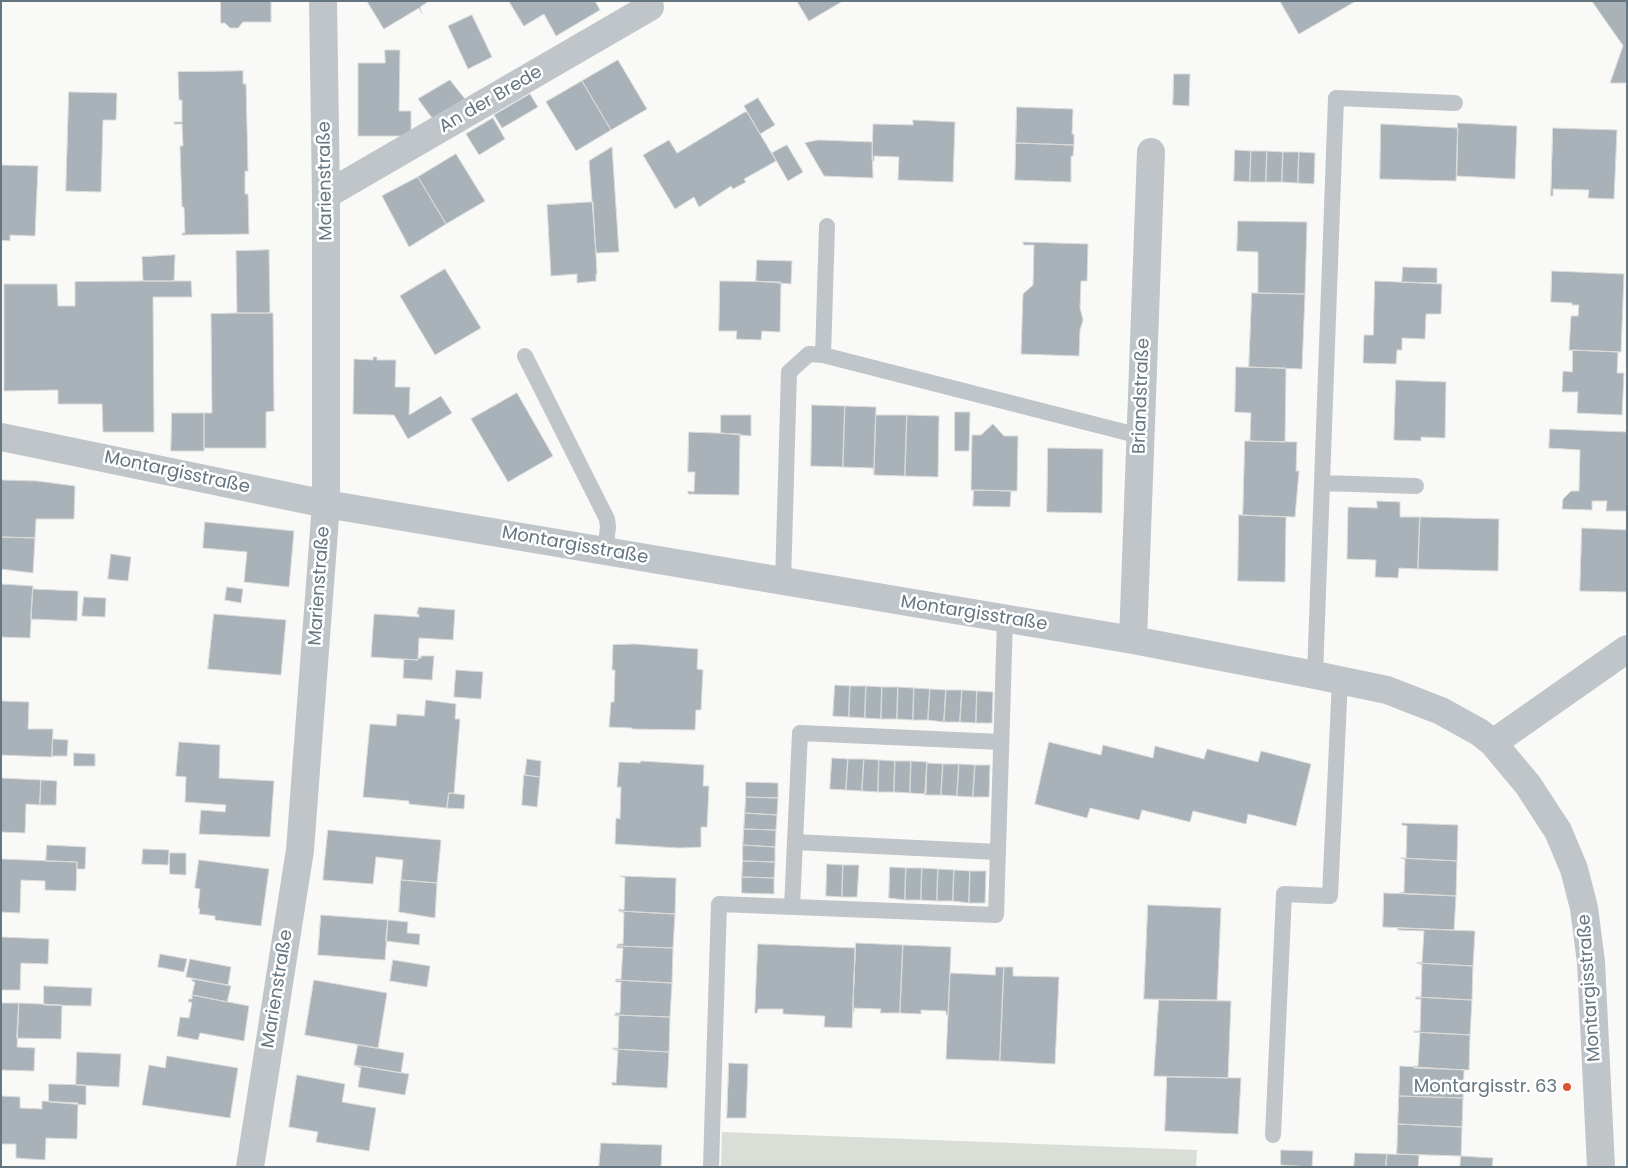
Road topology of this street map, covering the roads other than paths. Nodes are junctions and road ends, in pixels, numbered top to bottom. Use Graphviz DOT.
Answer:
graph roads {
  1 [pos="324,1"];
  2 [pos="646,1"];
  3 [pos="1455,103"];
  4 [pos="1151,152"];
  5 [pos="326,195"];
  6 [pos="827,226"];
  7 [pos="823,355"];
  8 [pos="525,356"];
  9 [pos="1140,436"];
  10 [pos="1,437"];
  11 [pos="1322,483"];
  12 [pos="1416,486"];
  13 [pos="326,504"];
  14 [pos="605,551"];
  15 [pos="783,582"];
  16 [pos="1005,620"];
  17 [pos="1133,640"];
  18 [pos="1627,649"];
  19 [pos="1328,677"];
  20 [pos="1001,742"];
  21 [pos="1493,743"];
  22 [pos="795,842"];
  23 [pos="998,852"];
  24 [pos="792,907"];
  25 [pos="1273,1135"];
  26 [pos="250,1167"];
  27 [pos="712,1167"];
  28 [pos="1601,1167"];
  1 -- 5 [label="street, Marienstraße"];
  2 -- 5 [label="street, An der Brede"];
  3 -- 11 [label="lane"];
  4 -- 9 [label="street, Briandstraße"];
  5 -- 13 [label="street, Marienstraße"];
  6 -- 7 [label="lane"];
  7 -- 9 [label="lane"];
  7 -- 15 [label="lane"];
  8 -- 14 [label="lane"];
  9 -- 17 [label="street, Briandstraße"];
  10 -- 13 [label="street, Montargisstraße"];
  11 -- 12 [label="lane"];
  11 -- 19 [label="lane"];
  13 -- 14 [label="street, Montargisstraße"];
  13 -- 26 [label="street, Marienstraße"];
  14 -- 15 [label="street, Montargisstraße"];
  15 -- 16 [label="street, Montargisstraße"];
  16 -- 17 [label="street, Montargisstraße"];
  16 -- 20 [label="lane"];
  17 -- 19 [label="street, Montargisstraße"];
  18 -- 21 [label="street"];
  19 -- 21 [label="street, Montargisstraße"];
  19 -- 25 [label="lane"];
  20 -- 22 [label="lane"];
  20 -- 23 [label="lane"];
  21 -- 28 [label="street, Montargisstraße"];
  22 -- 23 [label="lane"];
  22 -- 24 [label="lane"];
  23 -- 24 [label="lane"];
  24 -- 27 [label="lane"];
}
